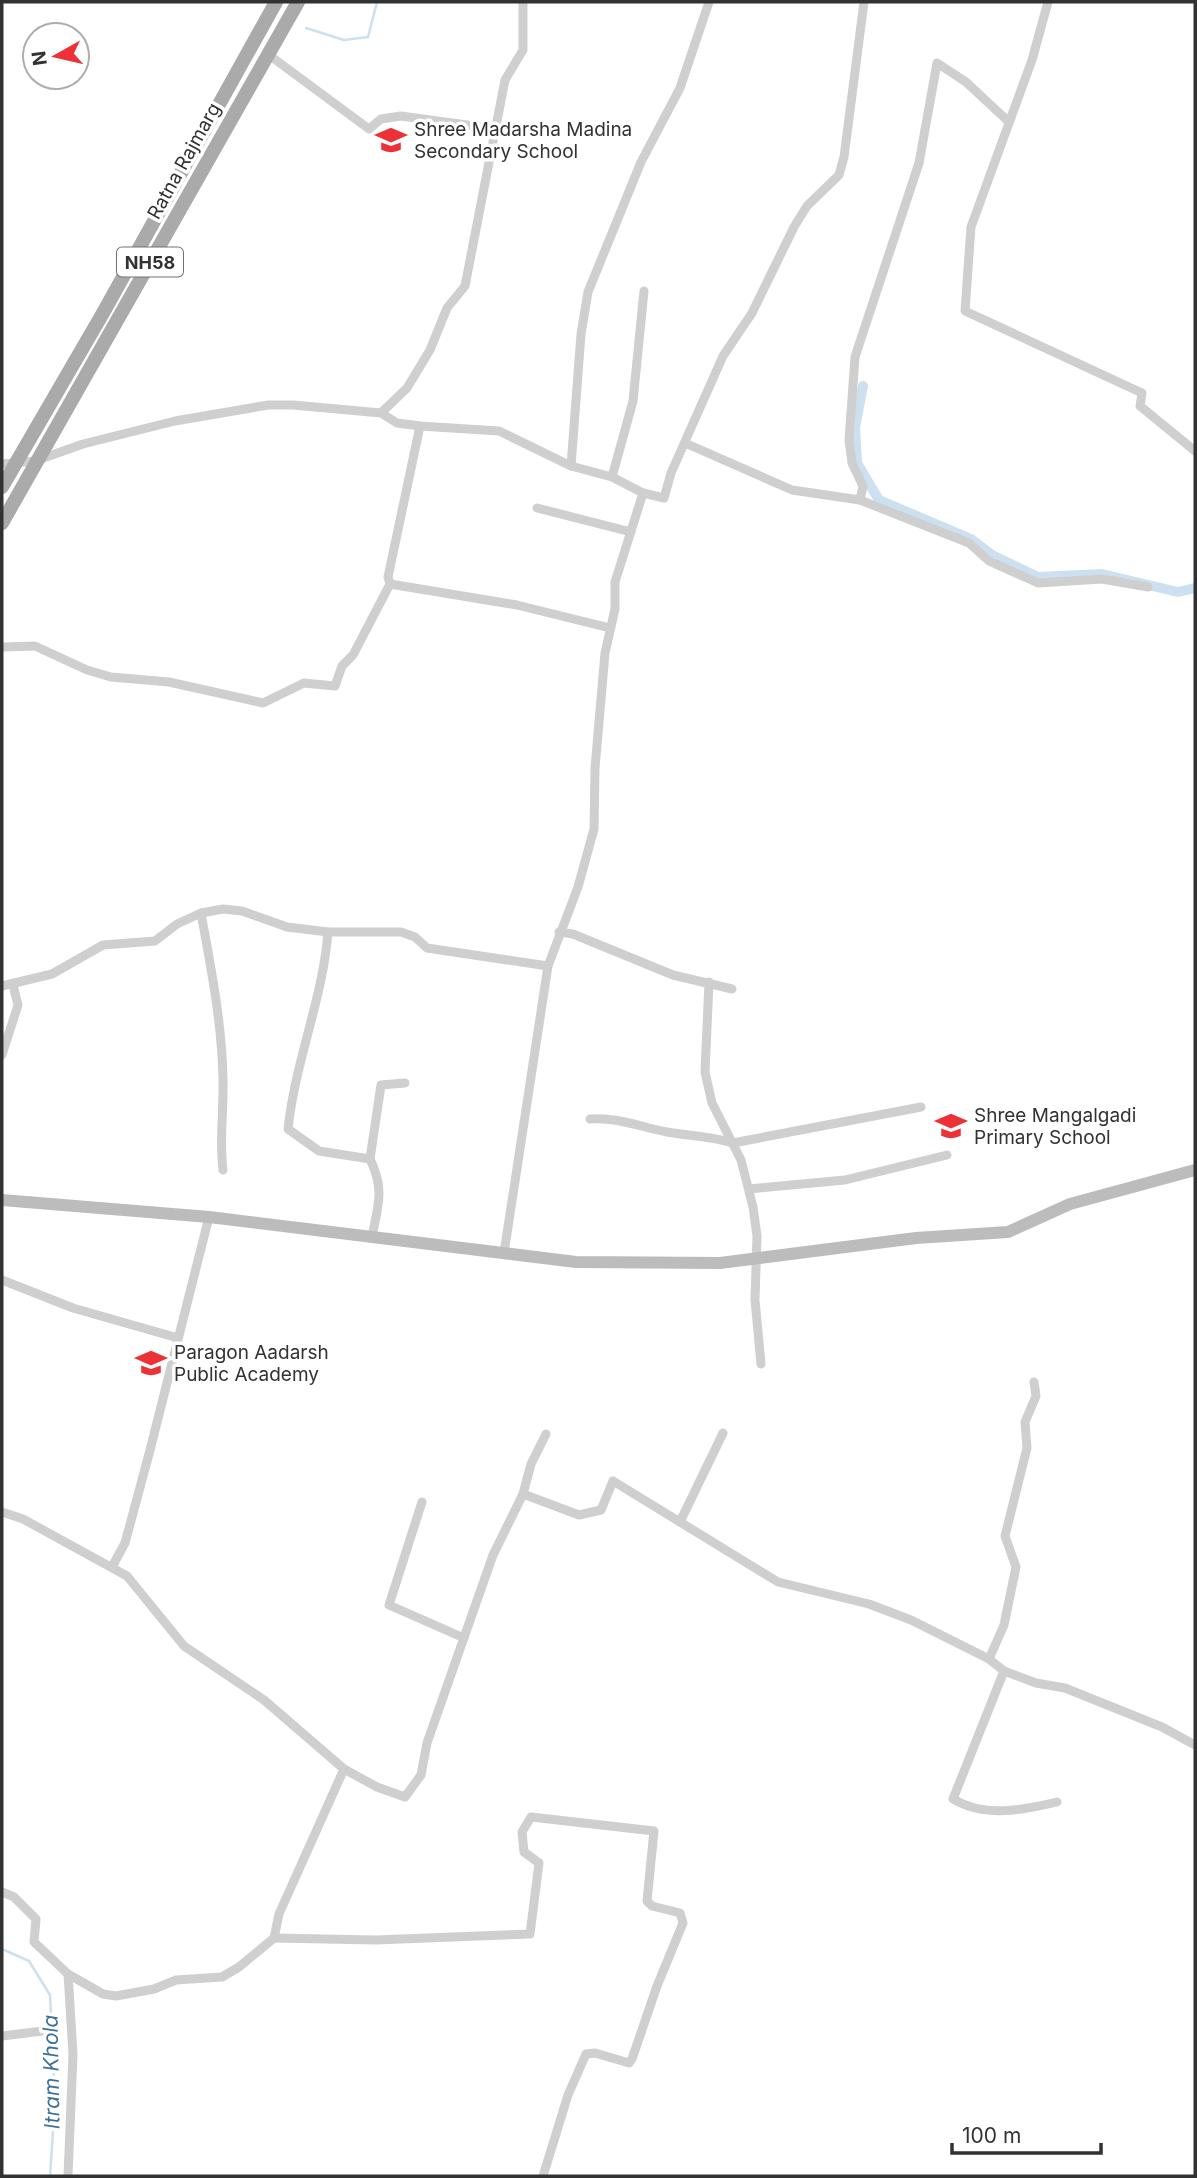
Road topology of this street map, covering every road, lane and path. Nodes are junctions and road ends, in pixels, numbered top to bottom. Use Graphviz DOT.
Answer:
graph roads {
  1 [pos="276,2"];
  2 [pos="298,2"];
  3 [pos="523,2"];
  4 [pos="709,2"];
  5 [pos="864,2"];
  6 [pos="1048,2"];
  7 [pos="269,55"];
  8 [pos="1009,122"];
  9 [pos="496,128"];
  10 [pos="644,291"];
  11 [pos="382,413"];
  12 [pos="420,426"];
  13 [pos="685,443"];
  14 [pos="1195,451"];
  15 [pos="35,461"];
  16 [pos="8,463"];
  17 [pos="571,466"];
  18 [pos="612,477"];
  19 [pos="2,486"];
  20 [pos="643,493"];
  21 [pos="860,500"];
  22 [pos="537,508"];
  23 [pos="2,523"];
  24 [pos="631,532"];
  25 [pos="390,584"];
  26 [pos="1148,587"];
  27 [pos="610,628"];
  28 [pos="2,648"];
  29 [pos="201,914"];
  30 [pos="328,932"];
  31 [pos="559,932"];
  32 [pos="548,966"];
  33 [pos="709,982"];
  34 [pos="13,985"];
  35 [pos="2,986"];
  36 [pos="732,989"];
  37 [pos="2,1055"];
  38 [pos="405,1083"];
  39 [pos="921,1107"];
  40 [pos="590,1119"];
  41 [pos="733,1143"];
  42 [pos="947,1155"];
  43 [pos="370,1159"];
  44 [pos="223,1170"];
  45 [pos="1195,1170"];
  46 [pos="749,1189"];
  47 [pos="2,1200"];
  48 [pos="209,1217"];
  49 [pos="372,1237"];
  50 [pos="504,1253"];
  51 [pos="757,1259"];
  52 [pos="2,1280"];
  53 [pos="178,1338"];
  54 [pos="761,1364"];
  55 [pos="1034,1382"];
  56 [pos="723,1433"];
  57 [pos="545,1434"];
  58 [pos="523,1494"];
  59 [pos="422,1502"];
  60 [pos="2,1512"];
  61 [pos="680,1522"];
  62 [pos="113,1567"];
  63 [pos="464,1638"];
  64 [pos="989,1659"];
  65 [pos="1004,1671"];
  66 [pos="1195,1745"];
  67 [pos="344,1769"];
  68 [pos="1057,1802"];
  69 [pos="2,1892"];
  70 [pos="274,1938"];
  71 [pos="68,1974"];
  72 [pos="51,2030"];
  73 [pos="2,2036"];
  74 [pos="68,2176"];
  75 [pos="543,2176"];
  1 -- 16 [label="main road, Ratna Rajmarg / NH58"];
  2 -- 7 [label="main road, Ratna Rajmarg / NH58"];
  3 -- 9 [label="street"];
  4 -- 17 [label="street"];
  5 -- 13 [label="street"];
  6 -- 8 [label="street"];
  7 -- 9 [label="street"];
  7 -- 15 [label="main road, Ratna Rajmarg / NH58"];
  8 -- 14 [label="street"];
  8 -- 21 [label="street"];
  9 -- 11 [label="street"];
  10 -- 18 [label="street"];
  11 -- 12 [label="street"];
  11 -- 15 [label="street"];
  12 -- 17 [label="street"];
  12 -- 25 [label="street"];
  13 -- 20 [label="street"];
  13 -- 21 [label="street"];
  15 -- 16 [label="street"];
  15 -- 23 [label="main road, Ratna Rajmarg / NH58"];
  16 -- 19 [label="main road, Ratna Rajmarg / NH58"];
  17 -- 18 [label="street"];
  18 -- 20 [label="street"];
  20 -- 24 [label="street"];
  21 -- 26 [label="street"];
  22 -- 24 [label="street"];
  24 -- 27 [label="street"];
  25 -- 27 [label="street"];
  25 -- 28 [label="street"];
  27 -- 31 [label="street"];
  29 -- 30 [label="street"];
  29 -- 34 [label="street"];
  29 -- 44 [label="street"];
  30 -- 32 [label="street"];
  30 -- 43 [label="street"];
  31 -- 32 [label="street"];
  31 -- 33 [label="street"];
  32 -- 50 [label="street"];
  33 -- 36 [label="street"];
  33 -- 41 [label="street"];
  34 -- 35 [label="street"];
  34 -- 37 [label="street"];
  38 -- 43 [label="street"];
  39 -- 41 [label="street"];
  40 -- 41 [label="street"];
  41 -- 46 [label="street"];
  42 -- 46 [label="street"];
  43 -- 49 [label="street"];
  45 -- 51 [label="street"];
  46 -- 51 [label="street"];
  47 -- 48 [label="street"];
  48 -- 49 [label="street"];
  48 -- 53 [label="street"];
  49 -- 50 [label="street"];
  50 -- 51 [label="street"];
  51 -- 54 [label="street"];
  52 -- 53 [label="street"];
  53 -- 62 [label="street"];
  55 -- 64 [label="street"];
  56 -- 61 [label="street"];
  57 -- 58 [label="street"];
  58 -- 61 [label="street"];
  58 -- 63 [label="street"];
  59 -- 63 [label="street"];
  60 -- 62 [label="street"];
  61 -- 64 [label="street"];
  62 -- 67 [label="street"];
  63 -- 67 [label="street"];
  64 -- 65 [label="street"];
  65 -- 66 [label="street"];
  65 -- 68 [label="street"];
  67 -- 70 [label="street"];
  69 -- 71 [label="street"];
  70 -- 71 [label="street"];
  70 -- 75 [label="street"];
  71 -- 74 [label="street"];
  72 -- 73 [label="street"];
}
